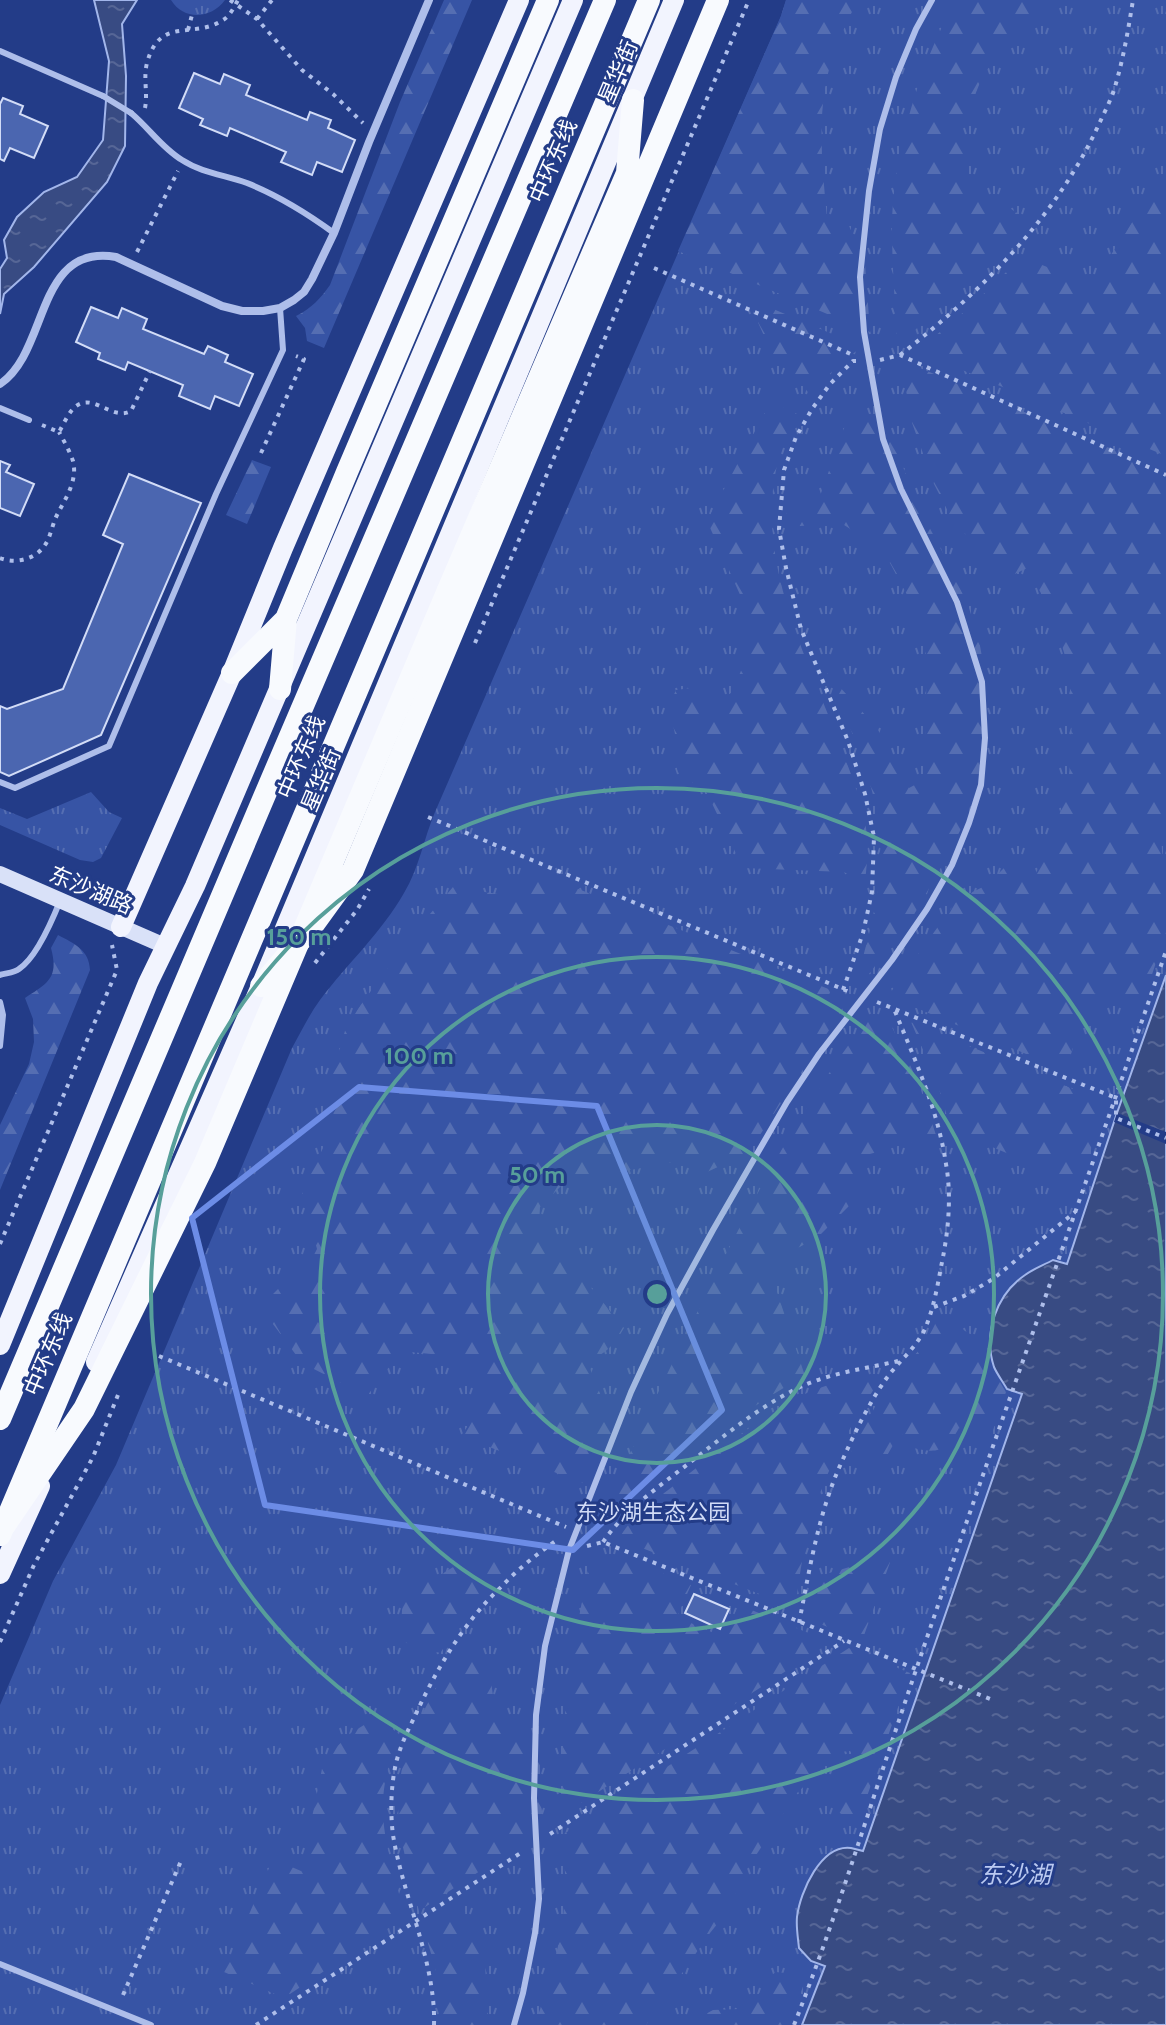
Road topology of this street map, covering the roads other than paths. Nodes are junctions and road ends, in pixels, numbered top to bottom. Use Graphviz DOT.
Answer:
graph roads {
  1 [pos="429,0"];
  2 [pos="519,0"];
  3 [pos="548,0"];
  4 [pos="573,0"];
  5 [pos="605,0"];
  6 [pos="649,0"];
  7 [pos="674,0"];
  8 [pos="718,0"];
  9 [pos="932,0"];
  10 [pos="0,51"];
  11 [pos="633,100"];
  12 [pos="334,233"];
  13 [pos="280,308"];
  14 [pos="0,384"];
  15 [pos="0,408"];
  16 [pos="29,420"];
  17 [pos="286,619"];
  18 [pos="232,673"];
  19 [pos="280,689"];
  20 [pos="0,782"];
  21 [pos="0,874"];
  22 [pos="60,901"];
  23 [pos="121,927"];
  24 [pos="165,946"];
  25 [pos="0,975"];
  26 [pos="261,986"];
  27 [pos="0,1002"];
  28 [pos="0,1046"];
  29 [pos="0,1345"];
  30 [pos="0,1419"];
  31 [pos="2,1530"];
  32 [pos="0,1574"];
  33 [pos="0,1964"];
  34 [pos="151,2025"];
  35 [pos="514,2025"];
  1 -- 12 [label="street"];
  2 -- 18 [label="main road"];
  3 -- 17 [label="highway"];
  4 -- 19 [label="main road"];
  5 -- 30 [label="highway, 中环东线"];
  6 -- 31 [label="highway, 中环东线, bridge"];
  7 -- 11 [label="main road, 星华街"];
  8 -- 26 [label="highway"];
  9 -- 35 [label="lane"];
  10 -- 12 [label="lane, bridge"];
  11 -- 26 [label="main road, 星华街"];
  11 -- 31 [label="highway, bridge"];
  12 -- 13 [label="street"];
  13 -- 14 [label="street"];
  13 -- 20 [label="lane"];
  15 -- 16 [label="lane"];
  17 -- 18 [label="highway"];
  17 -- 19 [label="highway"];
  18 -- 23 [label="main road"];
  19 -- 24 [label="main road"];
  21 -- 22 [label="main road, 东沙湖路"];
  22 -- 23 [label="main road, 东沙湖路"];
  22 -- 25 [label="lane"];
  23 -- 24 [label="main road, 东沙湖路"];
  24 -- 29 [label="main road"];
  26 -- 32 [label="main road, 星华街"];
  27 -- 28 [label="lane"];
  33 -- 34 [label="lane"];
}
